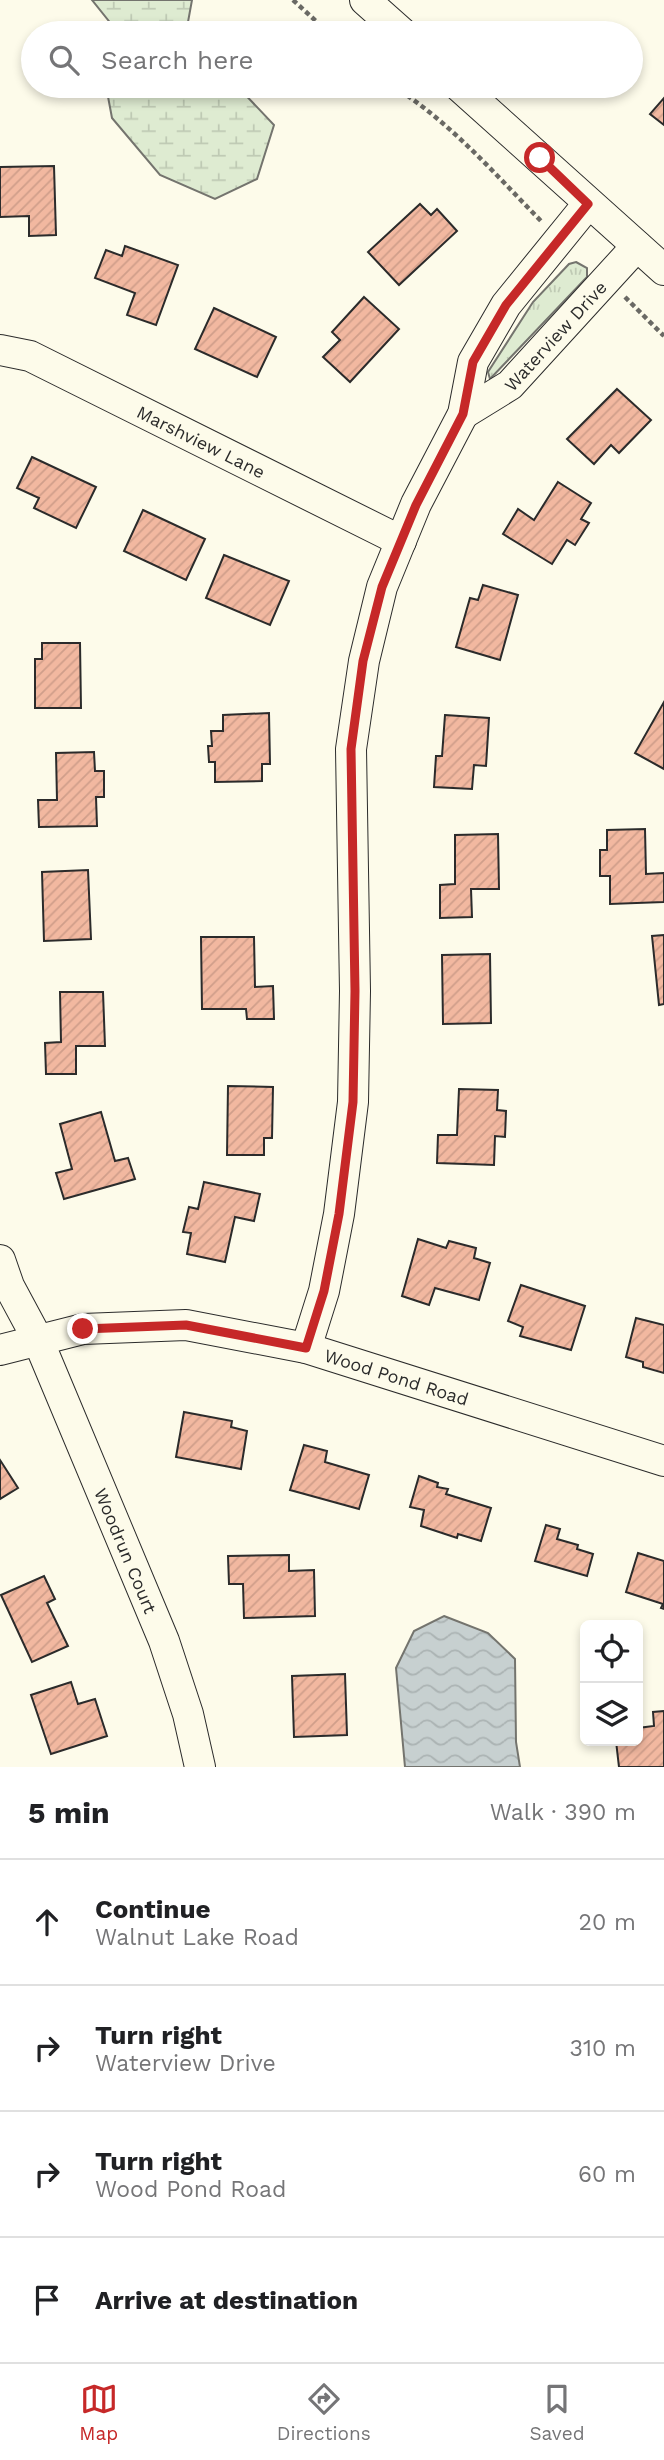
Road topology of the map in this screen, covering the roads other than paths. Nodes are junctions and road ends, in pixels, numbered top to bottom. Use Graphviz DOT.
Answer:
graph roads {
  1 [pos="365,0"];
  2 [pos="389,21"];
  3 [pos="472,98"];
  4 [pos="588,204"];
  5 [pos="637,246"];
  6 [pos="664,270"];
  7 [pos="0,350"];
  8 [pos="463,414"];
  9 [pos="401,541"];
  10 [pos="0,1261"];
  11 [pos="38,1340"];
  12 [pos="306,1348"];
  13 [pos="0,1350"];
  14 [pos="664,1461"];
  15 [pos="200,1767"];
  1 -- 2 [label="street"];
  3 -- 4 [label="street"];
  4 -- 5 [label="street"];
  4 -- 8 [label="street, Waterview Drive"];
  5 -- 6 [label="street"];
  5 -- 8 [label="street, Waterview Drive"];
  7 -- 9 [label="street, Marshview Lane"];
  8 -- 9 [label="street, Waterview Drive"];
  9 -- 12 [label="street, Waterview Drive"];
  10 -- 11 [label="street, Woodrun Court"];
  11 -- 12 [label="street, Wood Pond Road"];
  11 -- 13 [label="street, Wood Pond Road"];
  11 -- 15 [label="street, Woodrun Court"];
  12 -- 14 [label="street, Wood Pond Road"];
}
